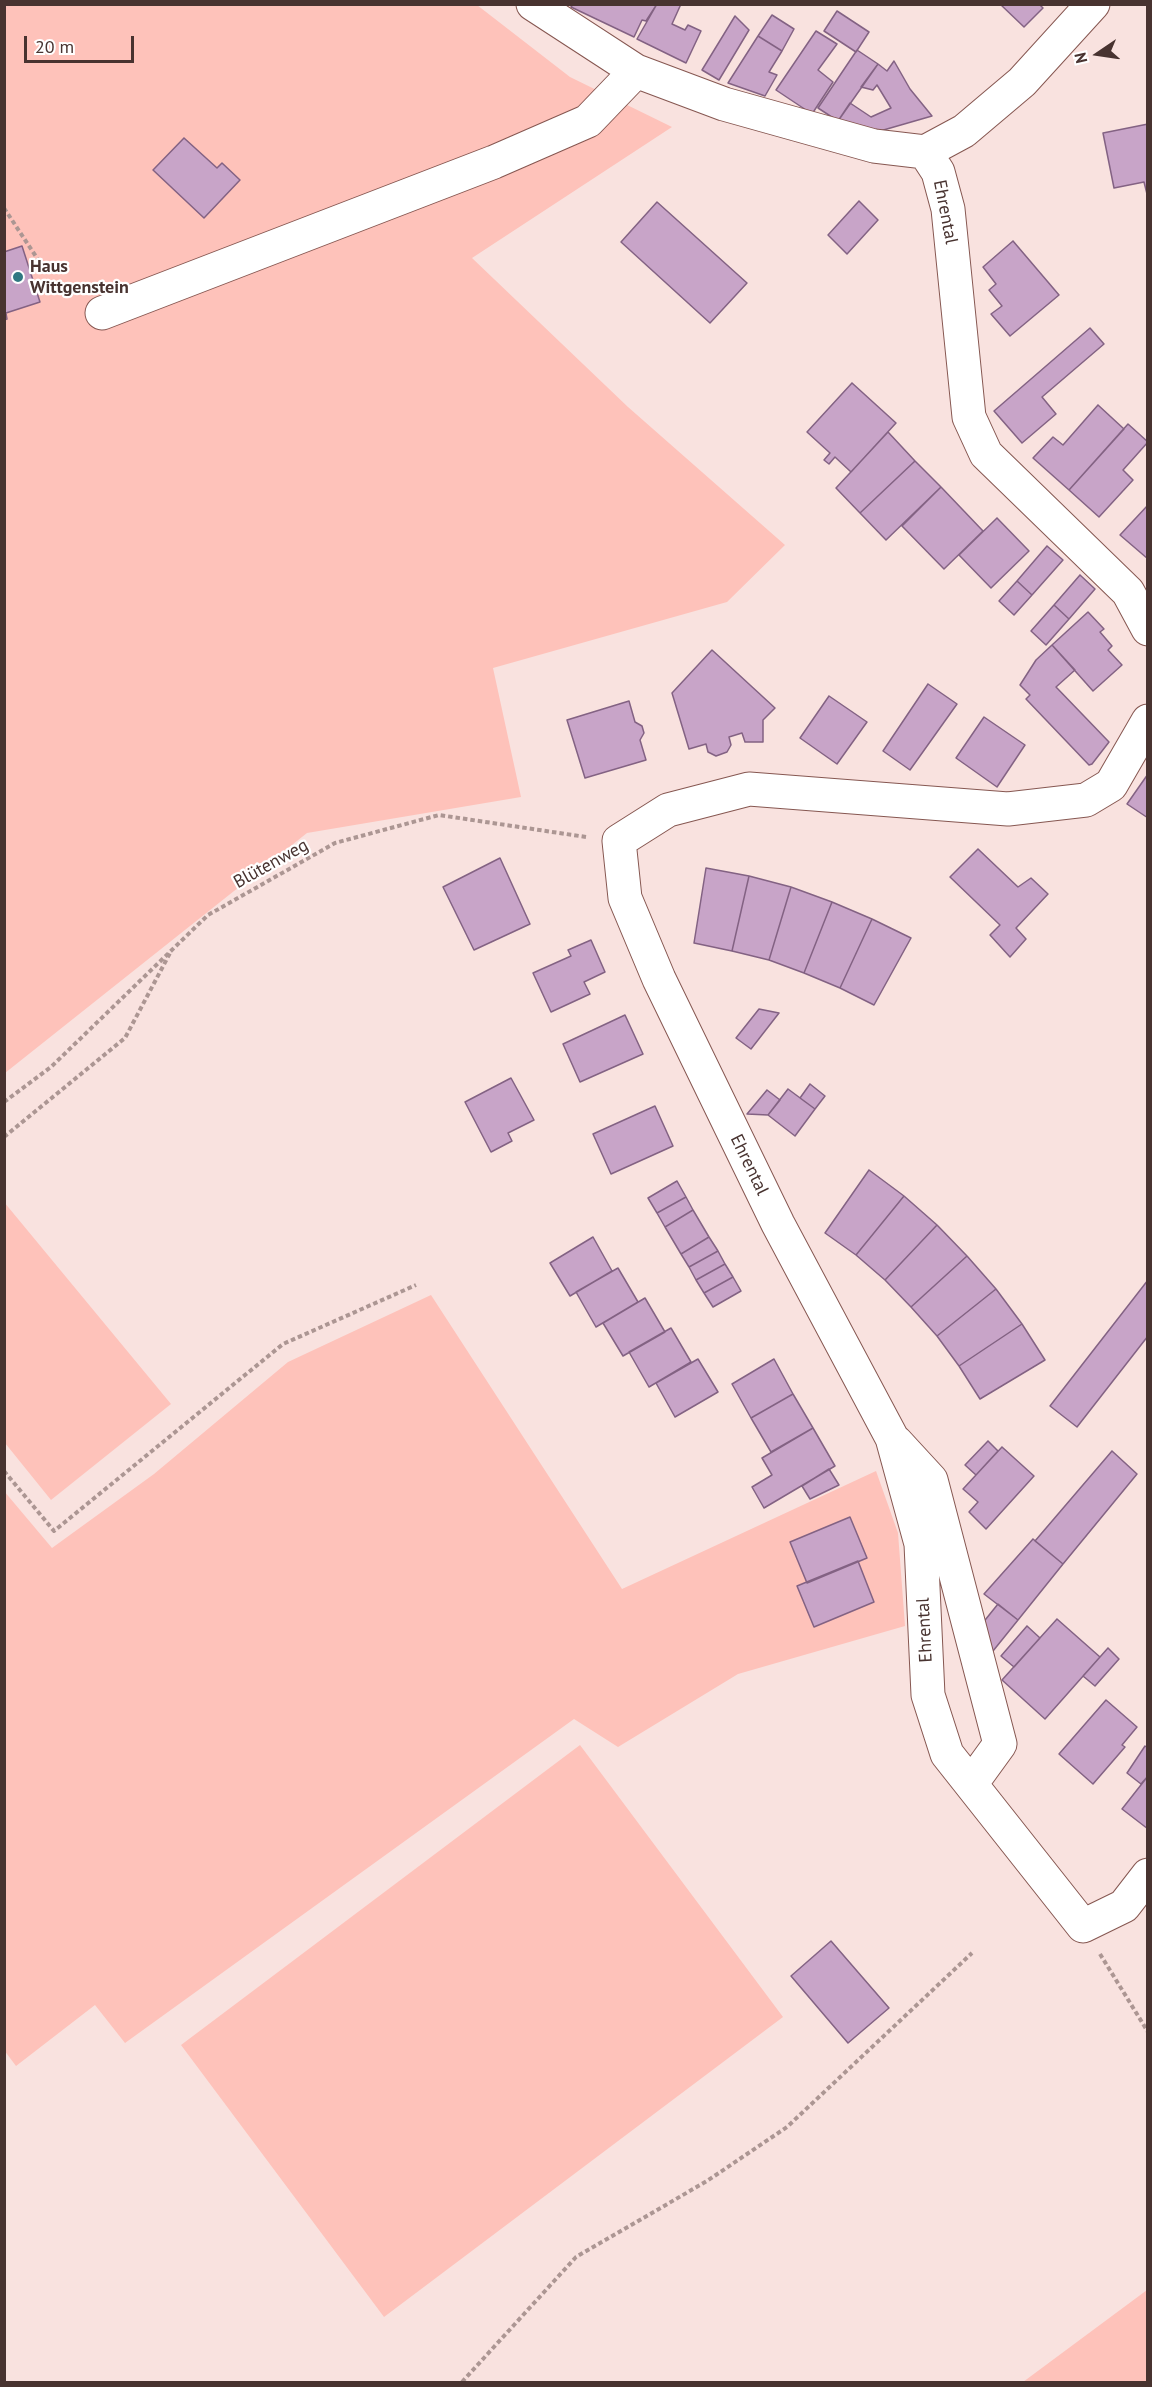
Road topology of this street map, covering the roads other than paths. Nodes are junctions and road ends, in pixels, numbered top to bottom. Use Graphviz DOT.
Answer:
graph roads {
  1 [pos="533,4"];
  2 [pos="1094,4"];
  3 [pos="636,70"];
  4 [pos="925,152"];
  5 [pos="102,313"];
  6 [pos="1148,630"];
  7 [pos="1148,722"];
  8 [pos="892,1438"];
  9 [pos="971,1784"];
  10 [pos="1148,1875"];
  1 -- 3 [label="street"];
  2 -- 4 [label="street"];
  3 -- 4 [label="street"];
  3 -- 5 [label="street"];
  4 -- 6 [label="street, Ehrental"];
  7 -- 8 [label="street, Ehrental"];
  8 -- 9 [label="street, Ehrental"];
  8 -- 9 [label="street"];
  9 -- 10 [label="street, Ehrental"];
}
